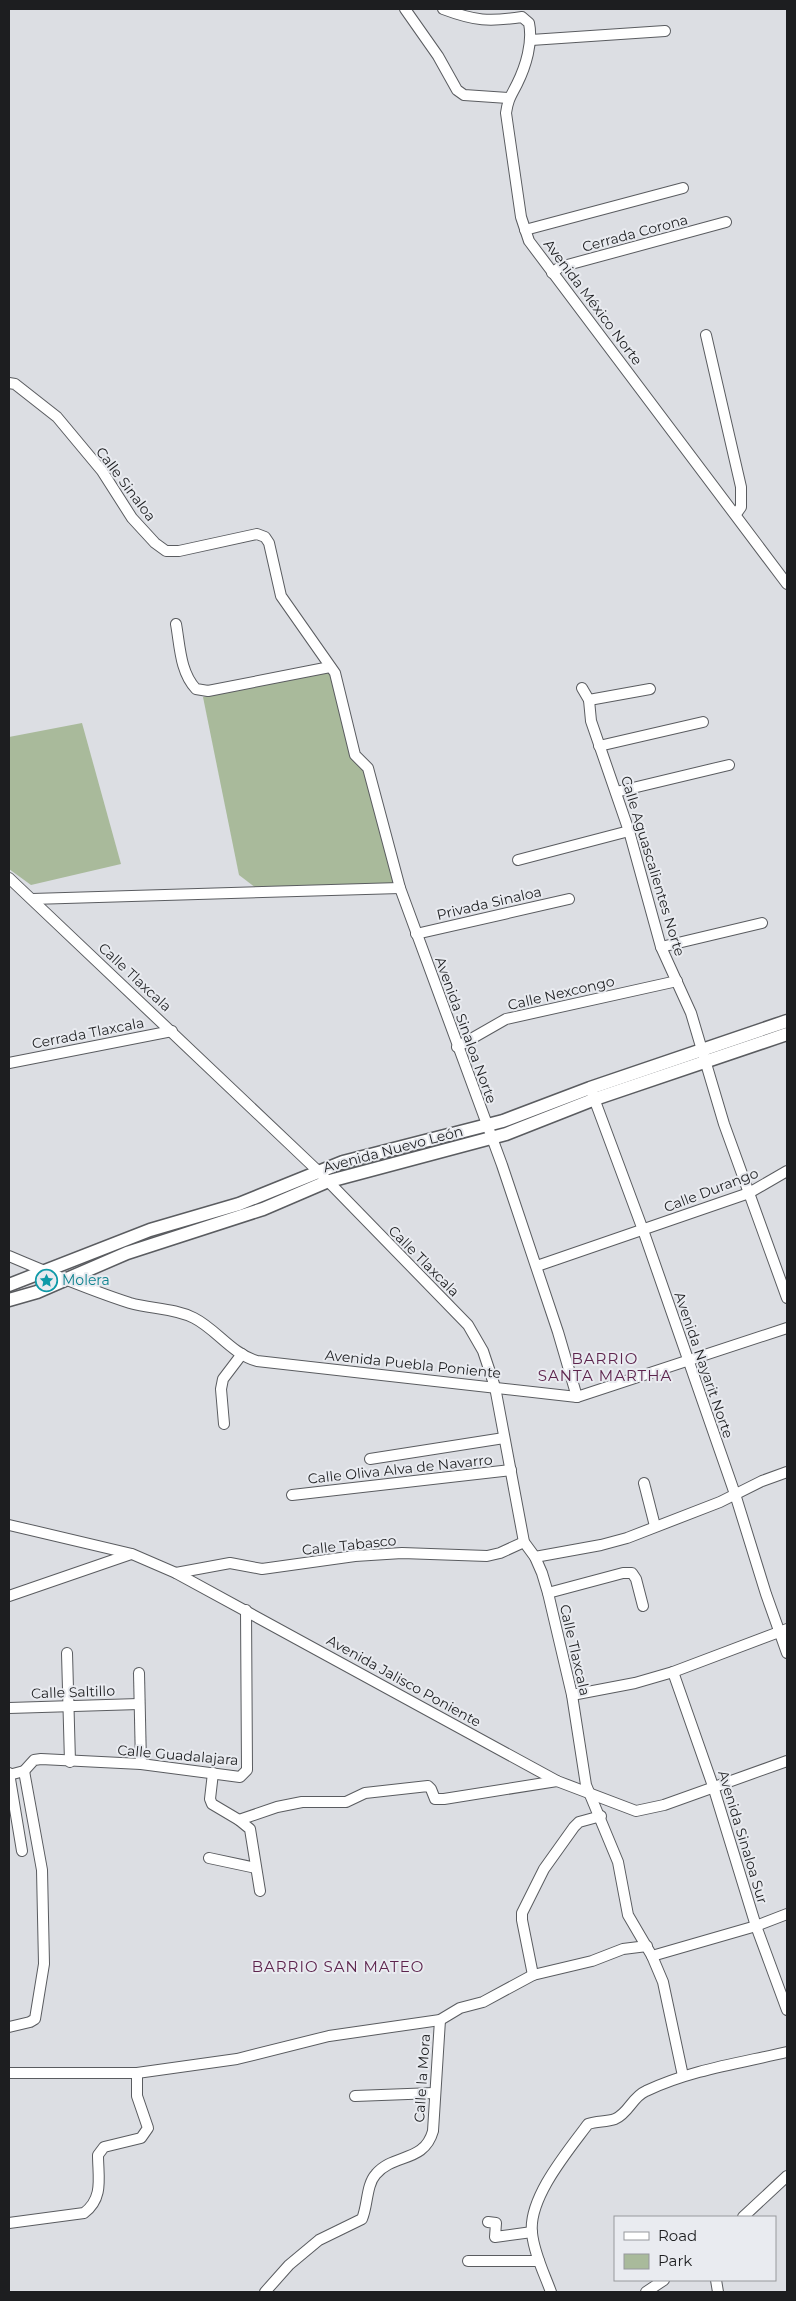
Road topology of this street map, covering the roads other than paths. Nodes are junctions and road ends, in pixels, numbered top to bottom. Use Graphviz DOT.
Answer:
graph roads {
  1 [pos="405,9"];
  2 [pos="443,9"];
  3 [pos="665,30"];
  4 [pos="531,40"];
  5 [pos="508,98"];
  6 [pos="683,188"];
  7 [pos="726,222"];
  8 [pos="525,230"];
  9 [pos="552,273"];
  10 [pos="706,335"];
  11 [pos="9,383"];
  12 [pos="736,514"];
  13 [pos="787,582"];
  14 [pos="176,624"];
  15 [pos="332,670"];
  16 [pos="582,688"];
  17 [pos="650,689"];
  18 [pos="590,700"];
  19 [pos="703,722"];
  20 [pos="599,746"];
  21 [pos="729,765"];
  22 [pos="616,792"];
  23 [pos="629,831"];
  24 [pos="518,860"];
  25 [pos="9,878"];
  26 [pos="400,888"];
  27 [pos="32,899"];
  28 [pos="569,899"];
  29 [pos="762,923"];
  30 [pos="416,934"];
  31 [pos="661,947"];
  32 [pos="677,981"];
  33 [pos="787,1021"];
  34 [pos="172,1031"];
  35 [pos="787,1034"];
  36 [pos="457,1047"];
  37 [pos="704,1056"];
  38 [pos="9,1063"];
  39 [pos="592,1093"];
  40 [pos="489,1132"];
  41 [pos="787,1171"];
  42 [pos="322,1177"];
  43 [pos="749,1193"];
  44 [pos="643,1230"];
  45 [pos="9,1256"];
  46 [pos="537,1266"];
  47 [pos="46,1272"];
  48 [pos="65,1280"];
  49 [pos="9,1286"];
  50 [pos="787,1298"];
  51 [pos="9,1300"];
  52 [pos="787,1328"];
  53 [pos="242,1354"];
  54 [pos="688,1361"];
  55 [pos="495,1387"];
  56 [pos="577,1397"];
  57 [pos="224,1424"];
  58 [pos="504,1438"];
  59 [pos="370,1459"];
  60 [pos="510,1470"];
  61 [pos="787,1472"];
  62 [pos="644,1482"];
  63 [pos="735,1494"];
  64 [pos="292,1495"];
  65 [pos="9,1525"];
  66 [pos="655,1526"];
  67 [pos="524,1542"];
  68 [pos="132,1554"];
  69 [pos="535,1557"];
  70 [pos="176,1573"];
  71 [pos="548,1593"];
  72 [pos="9,1596"];
  73 [pos="643,1606"];
  74 [pos="246,1610"];
  75 [pos="784,1630"];
  76 [pos="67,1653"];
  77 [pos="787,1653"];
  78 [pos="673,1672"];
  79 [pos="139,1673"];
  80 [pos="572,1695"];
  81 [pos="139,1704"];
  82 [pos="68,1705"];
  83 [pos="9,1708"];
  84 [pos="787,1760"];
  85 [pos="70,1762"];
  86 [pos="141,1764"];
  87 [pos="24,1770"];
  88 [pos="213,1773"];
  89 [pos="9,1775"];
  90 [pos="557,1782"];
  91 [pos="713,1786"];
  92 [pos="591,1795"];
  93 [pos="601,1816"];
  94 [pos="239,1820"];
  95 [pos="22,1852"];
  96 [pos="208,1858"];
  97 [pos="256,1868"];
  98 [pos="260,1891"];
  99 [pos="787,1914"];
  100 [pos="756,1926"];
  101 [pos="650,1951"];
  102 [pos="533,1975"];
  103 [pos="787,2010"];
  104 [pos="440,2020"];
  105 [pos="9,2026"];
  106 [pos="787,2052"];
  107 [pos="9,2073"];
  108 [pos="137,2073"];
  109 [pos="683,2076"];
  110 [pos="434,2093"];
  111 [pos="354,2096"];
  112 [pos="787,2176"];
  113 [pos="745,2216"];
  114 [pos="488,2222"];
  115 [pos="9,2223"];
  116 [pos="532,2232"];
  117 [pos="468,2261"];
  118 [pos="539,2261"];
  119 [pos="662,2281"];
  120 [pos="264,2292"];
  121 [pos="551,2292"];
  122 [pos="646,2292"];
  1 -- 5 [label="street"];
  2 -- 4 [label="street"];
  3 -- 4 [label="street"];
  4 -- 5 [label="street, Avenida México Norte"];
  5 -- 8 [label="street, Avenida México Norte"];
  6 -- 8 [label="street"];
  7 -- 9 [label="street, Cerrada Corona"];
  8 -- 9 [label="street, Avenida México Norte"];
  9 -- 12 [label="street, Avenida México Norte"];
  10 -- 12 [label="street"];
  11 -- 15 [label="street, Calle Sinaloa"];
  12 -- 13 [label="street, Avenida México Norte"];
  14 -- 15 [label="street"];
  15 -- 26 [label="street, Avenida Sinaloa Norte"];
  16 -- 18 [label="street, Calle Aguascalientes Norte"];
  17 -- 18 [label="street"];
  18 -- 20 [label="street, Calle Aguascalientes Norte"];
  19 -- 20 [label="street"];
  20 -- 22 [label="street, Calle Aguascalientes Norte"];
  21 -- 22 [label="street"];
  22 -- 23 [label="street, Calle Aguascalientes Norte"];
  23 -- 24 [label="street"];
  23 -- 31 [label="street, Calle Aguascalientes Norte"];
  25 -- 27 [label="street, Calle Tlaxcala"];
  26 -- 27 [label="street"];
  26 -- 30 [label="street, Avenida Sinaloa Norte"];
  27 -- 34 [label="street, Calle Tlaxcala"];
  28 -- 30 [label="street, Privada Sinaloa"];
  29 -- 31 [label="street"];
  30 -- 36 [label="street, Avenida Sinaloa Norte"];
  31 -- 32 [label="street, Calle Aguascalientes Norte"];
  32 -- 36 [label="street, Calle Nexcongo"];
  32 -- 37 [label="street, Calle Aguascalientes Norte"];
  33 -- 37 [label="main road, Avenida Nuevo León"];
  34 -- 38 [label="street, Cerrada Tlaxcala"];
  34 -- 42 [label="street, Calle Tlaxcala"];
  35 -- 37 [label="main road, Avenida Nuevo León"];
  36 -- 40 [label="street, Avenida Sinaloa Norte"];
  37 -- 39 [label="main road, Avenida Nuevo León"];
  37 -- 43 [label="street, Calle Aguascalientes Norte"];
  39 -- 40 [label="main road, Avenida Nuevo León"];
  39 -- 44 [label="street, Avenida Nayarit Norte"];
  40 -- 42 [label="main road, Avenida Nuevo León"];
  40 -- 46 [label="street, Avenida Sinaloa Norte"];
  41 -- 43 [label="street, Calle Durango"];
  42 -- 47 [label="main road, Avenida Nuevo León"];
  42 -- 48 [label="main road, Avenida Nuevo León"];
  42 -- 55 [label="street, Calle Tlaxcala"];
  43 -- 44 [label="street, Calle Durango"];
  43 -- 50 [label="street, Calle Aguascalientes Norte"];
  44 -- 46 [label="street, Calle Durango"];
  44 -- 54 [label="street, Avenida Nayarit Norte"];
  45 -- 47 [label="street, Avenida Puebla Poniente"];
  46 -- 56 [label="street, Avenida Sinaloa Norte"];
  47 -- 48 [label="street, Avenida Puebla Poniente"];
  47 -- 49 [label="main road, Avenida Nuevo León"];
  48 -- 51 [label="main road, Avenida Nuevo León"];
  48 -- 53 [label="street, Avenida Puebla Poniente"];
  52 -- 54 [label="street, Avenida Puebla Poniente"];
  53 -- 55 [label="street, Avenida Puebla Poniente"];
  53 -- 57 [label="street"];
  54 -- 56 [label="street, Avenida Puebla Poniente"];
  54 -- 63 [label="street, Avenida Nayarit Norte"];
  55 -- 56 [label="street, Avenida Puebla Poniente"];
  55 -- 58 [label="street, Calle Tlaxcala"];
  58 -- 59 [label="street"];
  58 -- 60 [label="street, Calle Tlaxcala"];
  60 -- 64 [label="street, Calle Oliva Alva de Navarro"];
  60 -- 67 [label="street, Calle Tlaxcala"];
  61 -- 63 [label="street"];
  62 -- 66 [label="street"];
  63 -- 66 [label="street"];
  63 -- 75 [label="street, Avenida Nayarit Norte"];
  65 -- 68 [label="street, Avenida Jalisco Poniente"];
  66 -- 69 [label="street"];
  67 -- 69 [label="street, Calle Tlaxcala"];
  67 -- 70 [label="street, Calle Tabasco"];
  68 -- 70 [label="street, Avenida Jalisco Poniente"];
  68 -- 72 [label="street"];
  69 -- 71 [label="street, Calle Tlaxcala"];
  70 -- 74 [label="street, Avenida Jalisco Poniente"];
  71 -- 73 [label="street"];
  71 -- 80 [label="street, Calle Tlaxcala"];
  74 -- 88 [label="street, Calle Guadalajara"];
  74 -- 90 [label="street, Avenida Jalisco Poniente"];
  75 -- 77 [label="street, Avenida Nayarit Norte"];
  75 -- 78 [label="street"];
  76 -- 82 [label="street"];
  78 -- 80 [label="street"];
  78 -- 91 [label="street, Avenida Sinaloa Sur"];
  79 -- 81 [label="street"];
  80 -- 92 [label="street, Calle Tlaxcala"];
  81 -- 82 [label="street, Calle Saltillo"];
  81 -- 86 [label="street"];
  82 -- 83 [label="street, Calle Saltillo"];
  82 -- 85 [label="street"];
  84 -- 91 [label="street, Avenida Jalisco Poniente"];
  85 -- 86 [label="street, Calle Guadalajara"];
  85 -- 87 [label="street, Calle Guadalajara"];
  86 -- 88 [label="street, Calle Guadalajara"];
  87 -- 89 [label="street, Calle Guadalajara"];
  87 -- 105 [label="street"];
  88 -- 94 [label="street"];
  89 -- 95 [label="street"];
  90 -- 92 [label="street, Avenida Jalisco Poniente"];
  90 -- 94 [label="street"];
  91 -- 92 [label="street, Avenida Jalisco Poniente"];
  91 -- 100 [label="street, Avenida Sinaloa Sur"];
  92 -- 93 [label="street, Calle Tlaxcala"];
  93 -- 101 [label="street, Calle Tlaxcala"];
  93 -- 102 [label="street"];
  94 -- 97 [label="street"];
  96 -- 97 [label="street"];
  97 -- 98 [label="street"];
  99 -- 100 [label="street"];
  100 -- 101 [label="street"];
  100 -- 103 [label="street, Avenida Sinaloa Sur"];
  101 -- 102 [label="street"];
  101 -- 109 [label="street, Calle Tlaxcala"];
  102 -- 104 [label="street"];
  104 -- 108 [label="street"];
  104 -- 110 [label="street, Calle la Mora"];
  106 -- 109 [label="street"];
  107 -- 108 [label="street"];
  108 -- 115 [label="street"];
  109 -- 116 [label="street"];
  110 -- 111 [label="street"];
  110 -- 120 [label="street, Calle la Mora"];
  112 -- 113 [label="street"];
  114 -- 116 [label="street"];
  116 -- 118 [label="street"];
  117 -- 118 [label="street"];
  118 -- 121 [label="street"];
  119 -- 122 [label="street"];
}
